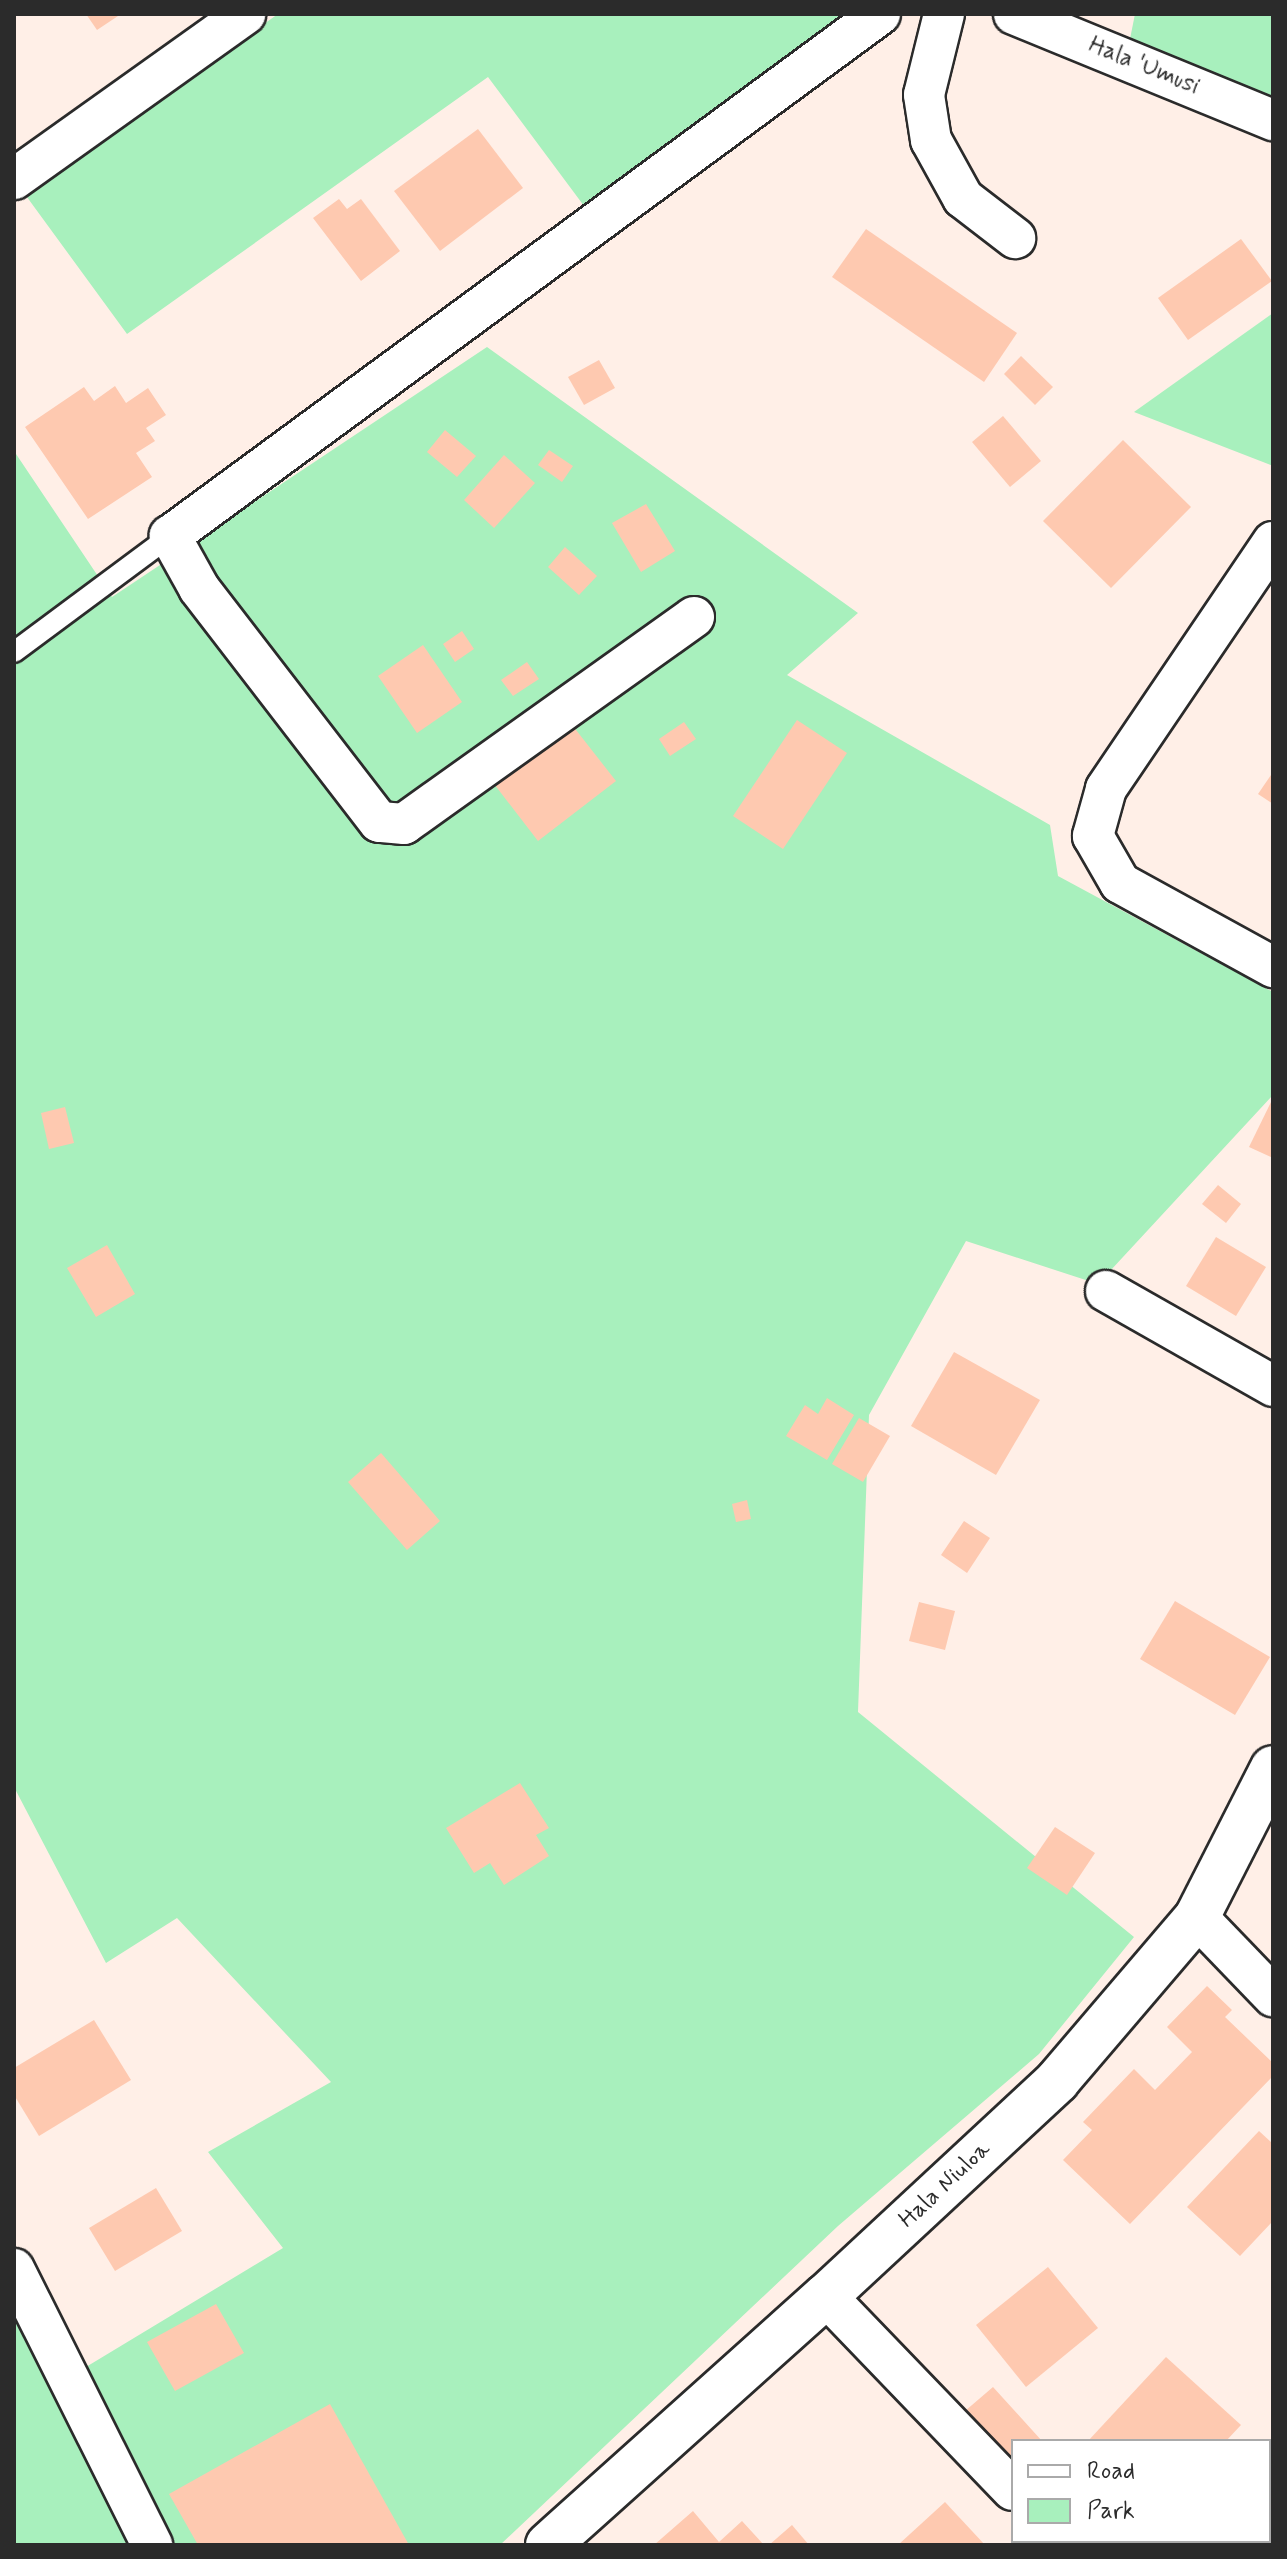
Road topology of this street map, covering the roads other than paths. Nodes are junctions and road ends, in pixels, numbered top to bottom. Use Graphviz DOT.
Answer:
graph roads {
  1 [pos="245,14"];
  2 [pos="880,14"];
  3 [pos="944,14"];
  4 [pos="1014,14"];
  5 [pos="1273,120"];
  6 [pos="14,179"];
  7 [pos="1015,238"];
  8 [pos="170,536"];
  9 [pos="1273,542"];
  10 [pos="694,617"];
  11 [pos="14,652"];
  12 [pos="1273,967"];
  13 [pos="1106,1291"];
  14 [pos="1273,1386"];
  15 [pos="1273,1768"];
  16 [pos="1197,1917"];
  17 [pos="1273,1996"];
  18 [pos="14,2269"];
  19 [pos="826,2296"];
  20 [pos="1011,2488"];
  21 [pos="152,2545"];
  22 [pos="548,2545"];
  1 -- 6 [label="street"];
  2 -- 8 [label="street"];
  3 -- 7 [label="street"];
  4 -- 5 [label="street, Hala 'Umusi"];
  8 -- 10 [label="street"];
  8 -- 11 [label="lane"];
  9 -- 12 [label="street"];
  13 -- 14 [label="street"];
  15 -- 16 [label="street, Hala Niuloa"];
  16 -- 17 [label="street"];
  16 -- 19 [label="street, Hala Niuloa"];
  18 -- 21 [label="street"];
  19 -- 20 [label="street"];
  19 -- 22 [label="street, Hala Niuloa"];
}
